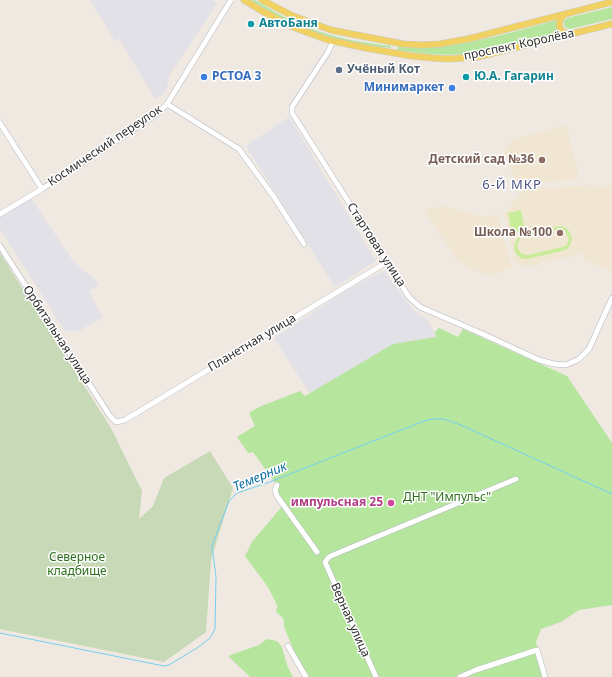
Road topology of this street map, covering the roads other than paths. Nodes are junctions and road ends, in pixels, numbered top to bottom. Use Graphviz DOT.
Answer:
graph roads {
  1 [pos="231,0"];
  2 [pos="244,0"];
  3 [pos="262,0"];
  4 [pos="612,2"];
  5 [pos="565,14"];
  6 [pos="612,24"];
  7 [pos="569,35"];
  8 [pos="333,41"];
  9 [pos="394,42"];
  10 [pos="392,52"];
  11 [pos="167,104"];
  12 [pos="0,123"];
  13 [pos="42,189"];
  14 [pos="0,214"];
  15 [pos="304,244"];
  16 [pos="0,246"];
  17 [pos="387,262"];
  18 [pos="612,298"];
  19 [pos="116,422"];
  20 [pos="516,479"];
  21 [pos="277,485"];
  22 [pos="317,552"];
  23 [pos="288,646"];
  24 [pos="306,677"];
  25 [pos="376,677"];
  26 [pos="460,677"];
  27 [pos="545,677"];
  1 -- 11 [label="street, Космический переулок"];
  2 -- 8 [label="main road, проспект Королёва"];
  3 -- 9 [label="main road, проспект Королёва"];
  4 -- 5 [label="main road, проспект Королёва"];
  5 -- 7 [label="main road"];
  5 -- 9 [label="main road, проспект Королёва"];
  6 -- 7 [label="main road, проспект Королёва"];
  7 -- 10 [label="main road, проспект Королёва"];
  8 -- 10 [label="main road, проспект Королёва"];
  8 -- 17 [label="street, Стартовая улица"];
  9 -- 10 [label="main road"];
  11 -- 13 [label="street, Космический переулок"];
  11 -- 15 [label="street"];
  12 -- 13 [label="street"];
  13 -- 14 [label="street, Космический переулок"];
  16 -- 19 [label="street, Орбитальная улица"];
  17 -- 18 [label="street, Стартовая улица"];
  17 -- 19 [label="street, Планетная улица"];
  20 -- 25 [label="street, Верная улица"];
  21 -- 22 [label="street"];
  23 -- 24 [label="street"];
  26 -- 27 [label="street"];
}
